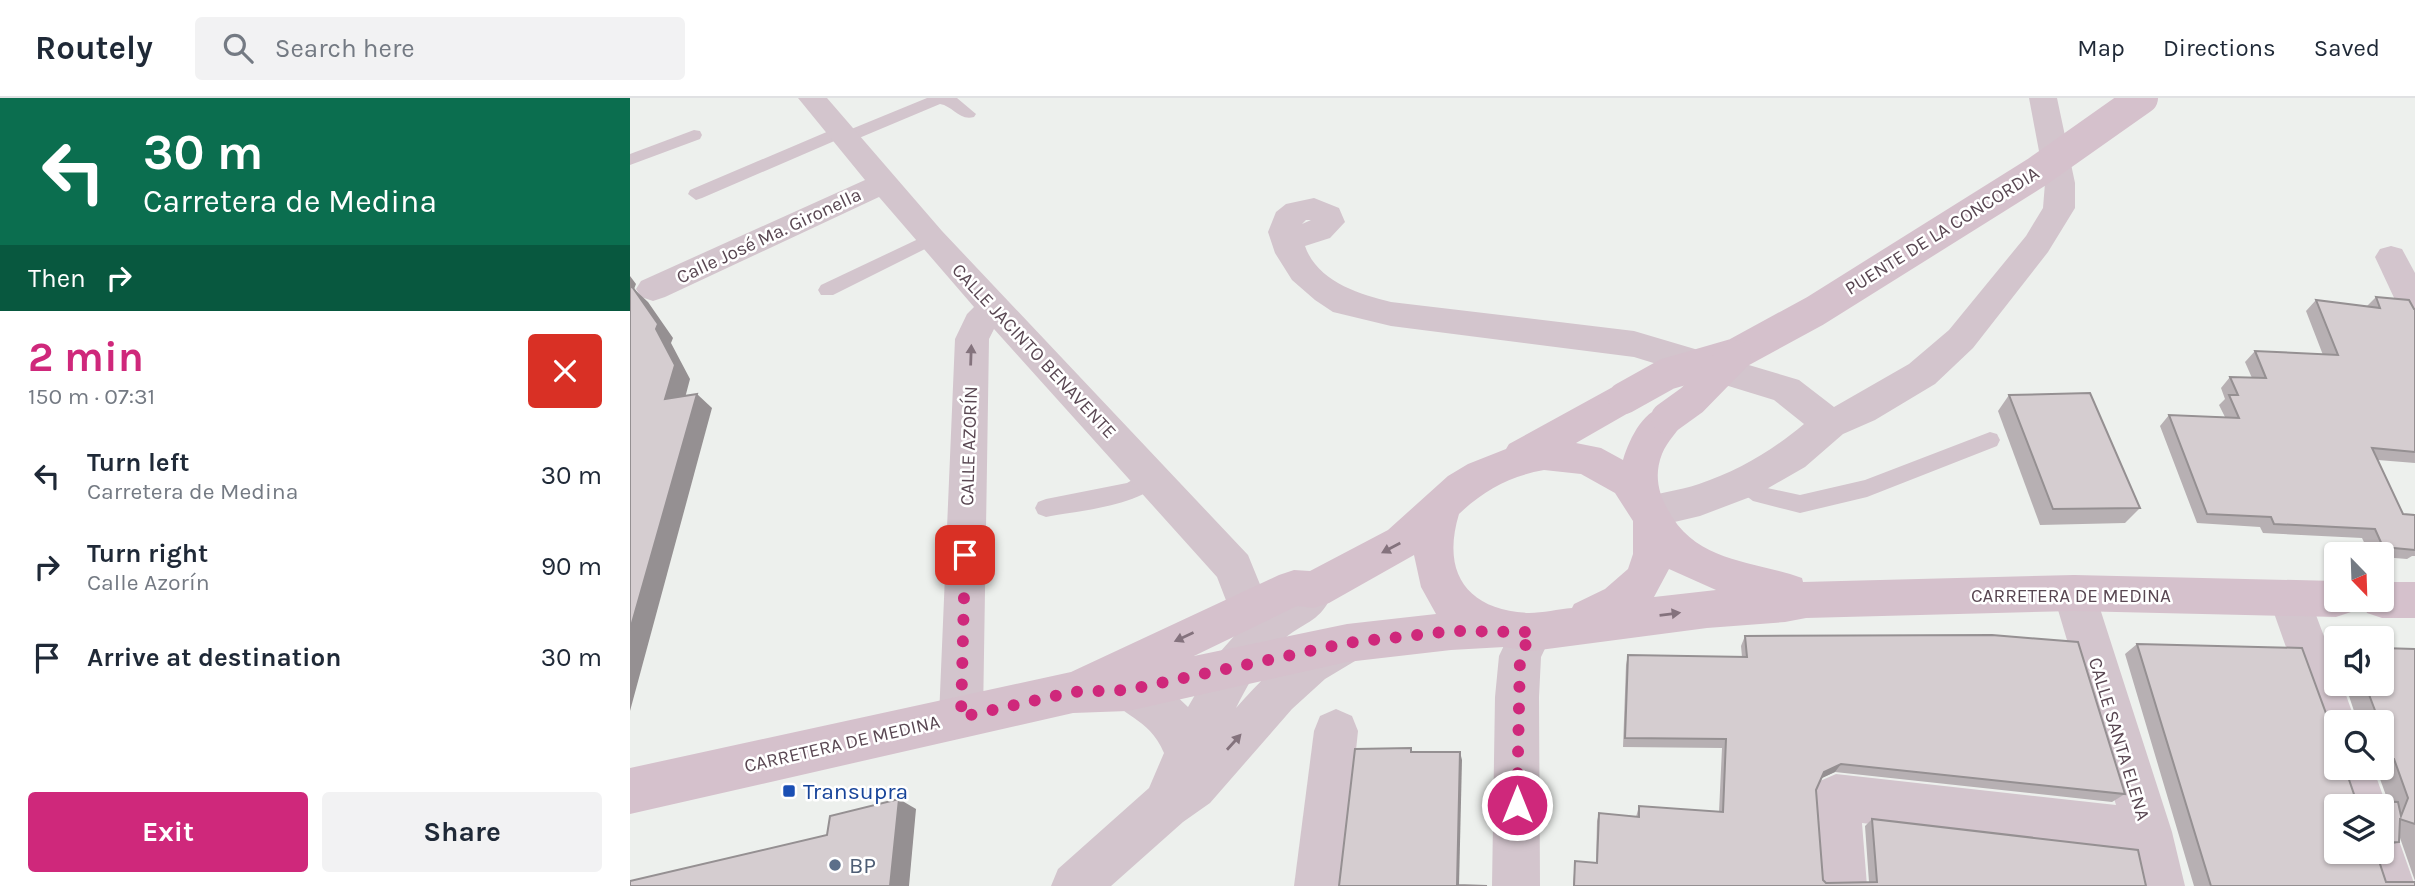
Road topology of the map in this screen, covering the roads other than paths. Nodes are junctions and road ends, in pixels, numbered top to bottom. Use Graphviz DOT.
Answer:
graph roads {
  1 [pos="812,98"];
  2 [pos="2043,98"];
  3 [pos="2142,98"];
  4 [pos="968,114"];
  5 [pos="844,134"];
  6 [pos="694,135"];
  7 [pos="630,160"];
  8 [pos="884,183"];
  9 [pos="696,194"];
  10 [pos="931,239"];
  11 [pos="1286,240"];
  12 [pos="2391,257"];
  13 [pos="653,289"];
  14 [pos="827,290"];
  15 [pos="994,308"];
  16 [pos="2415,308"];
  17 [pos="1736,354"];
  18 [pos="1830,424"];
  19 [pos="1990,440"];
  20 [pos="1501,466"];
  21 [pos="1151,478"];
  22 [pos="1744,483"];
  23 [pos="1443,504"];
  24 [pos="1046,508"];
  25 [pos="1648,510"];
  26 [pos="1314,590"];
  27 [pos="2074,593"];
  28 [pos="2290,599"];
  29 [pos="2324,599"];
  30 [pos="1806,600"];
  31 [pos="2394,600"];
  32 [pos="2415,600"];
  33 [pos="1249,608"];
  34 [pos="1532,630"];
  35 [pos="1347,643"];
  36 [pos="1235,666"];
  37 [pos="1128,690"];
  38 [pos="1073,692"];
  39 [pos="2329,710"];
  40 [pos="961,717"];
  41 [pos="1336,731"];
  42 [pos="1187,753"];
  43 [pos="630,791"];
  44 [pos="1166,805"];
  45 [pos="2148,832"];
  46 [pos="2384,864"];
  47 [pos="1074,886"];
  48 [pos="1318,886"];
  49 [pos="1517,886"];
  50 [pos="1843,886"];
  51 [pos="2161,886"];
  52 [pos="2392,886"];
  1 -- 5 [label="street, CALLE JACINTO BENAVENTE"];
  2 -- 18 [label="street"];
  3 -- 17 [label="main road, PUENTE DE LA CONCORDIA, bridge"];
  4 -- 5 [label="lane"];
  5 -- 8 [label="street, CALLE JACINTO BENAVENTE"];
  5 -- 9 [label="lane"];
  6 -- 7 [label="lane"];
  8 -- 10 [label="street, CALLE JACINTO BENAVENTE"];
  8 -- 13 [label="street, Calle José Mª. Gironella"];
  10 -- 14 [label="lane"];
  10 -- 15 [label="street, CALLE JACINTO BENAVENTE"];
  11 -- 18 [label="street"];
  12 -- 16 [label="street"];
  15 -- 21 [label="street, CALLE JACINTO BENAVENTE"];
  40 -- 15 [label="street, CALLE AZORÍN, one-way"];
  17 -- 20 [label="main road, bridge"];
  17 -- 25 [label="main road, bridge"];
  18 -- 22 [label="street"];
  19 -- 22 [label="lane"];
  20 -- 23 [label="main road"];
  20 -- 25 [label="main road"];
  21 -- 24 [label="lane"];
  21 -- 33 [label="street, CALLE JACINTO BENAVENTE"];
  22 -- 25 [label="street"];
  23 -- 26 [label="main road, one-way"];
  23 -- 34 [label="main road"];
  25 -- 30 [label="main road"];
  25 -- 34 [label="main road"];
  26 -- 33 [label="main road"];
  26 -- 36 [label="street"];
  27 -- 28 [label="main road, CARRETERA DE MEDINA"];
  27 -- 30 [label="main road, CARRETERA DE MEDINA"];
  27 -- 45 [label="street, CALLE SANTA ELENA"];
  28 -- 29 [label="main road, CARRETERA DE MEDINA"];
  28 -- 39 [label="street"];
  34 -- 30 [label="main road, CARRETERA DE MEDINA, one-way"];
  31 -- 32 [label="main road"];
  33 -- 38 [label="main road, one-way"];
  34 -- 35 [label="main road, CARRETERA DE MEDINA"];
  34 -- 49 [label="street"];
  35 -- 36 [label="main road, CARRETERA DE MEDINA"];
  44 -- 35 [label="street, one-way"];
  36 -- 37 [label="main road, CARRETERA DE MEDINA"];
  36 -- 42 [label="street"];
  37 -- 38 [label="main road, CARRETERA DE MEDINA"];
  37 -- 42 [label="street"];
  38 -- 40 [label="main road, CARRETERA DE MEDINA"];
  40 -- 43 [label="main road, CARRETERA DE MEDINA"];
  41 -- 48 [label="street"];
  42 -- 44 [label="street"];
  44 -- 47 [label="street"];
  45 -- 50 [label="street"];
  45 -- 51 [label="street, CALLE SANTA ELENA"];
  46 -- 52 [label="street"];
}
